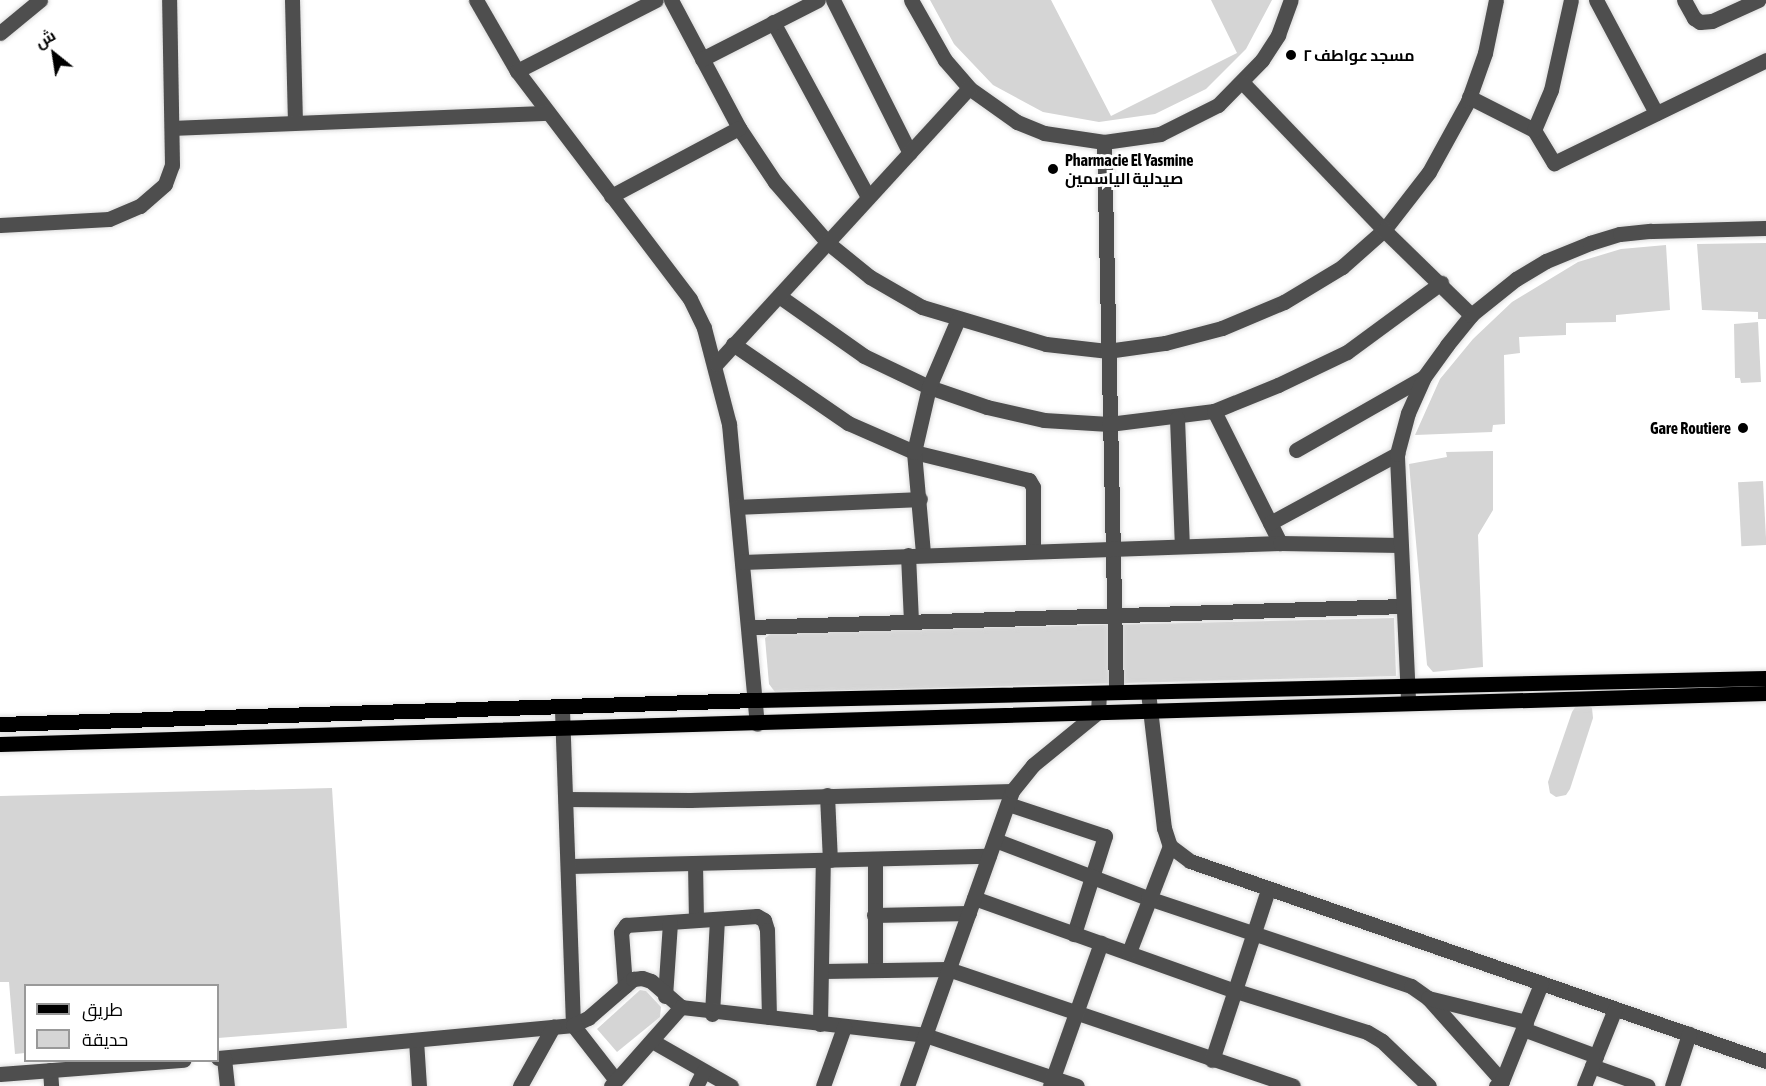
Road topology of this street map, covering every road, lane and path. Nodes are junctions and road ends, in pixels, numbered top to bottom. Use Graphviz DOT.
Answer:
graph roads {
  1 [pos="40,0"];
  2 [pos="169,0"];
  3 [pos="292,0"];
  4 [pos="476,0"];
  5 [pos="656,0"];
  6 [pos="671,0"];
  7 [pos="818,0"];
  8 [pos="833,0"];
  9 [pos="911,0"];
  10 [pos="1290,0"];
  11 [pos="1496,0"];
  12 [pos="1571,0"];
  13 [pos="1596,0"];
  14 [pos="1684,0"];
  15 [pos="1758,0"];
  16 [pos="773,22"];
  17 [pos="0,33"];
  18 [pos="702,59"];
  19 [pos="1766,60"];
  20 [pos="517,71"];
  21 [pos="1243,83"];
  22 [pos="969,88"];
  23 [pos="1469,98"];
  24 [pos="548,112"];
  25 [pos="1656,112"];
  26 [pos="295,121"];
  27 [pos="172,128"];
  28 [pos="739,128"];
  29 [pos="1534,130"];
  30 [pos="1104,142"];
  31 [pos="910,153"];
  32 [pos="611,195"];
  33 [pos="868,197"];
  34 [pos="0,225"];
  35 [pos="1766,228"];
  36 [pos="1384,230"];
  37 [pos="828,243"];
  38 [pos="1441,283"];
  39 [pos="779,296"];
  40 [pos="1471,315"];
  41 [pos="958,319"];
  42 [pos="733,344"];
  43 [pos="1107,351"];
  44 [pos="717,364"];
  45 [pos="1424,377"];
  46 [pos="929,387"];
  47 [pos="1214,411"];
  48 [pos="1177,418"];
  49 [pos="1109,424"];
  50 [pos="1296,450"];
  51 [pos="914,452"];
  52 [pos="1397,454"];
  53 [pos="920,499"];
  54 [pos="737,507"];
  55 [pos="1269,523"];
  56 [pos="1280,543"];
  57 [pos="1400,545"];
  58 [pos="1182,546"];
  59 [pos="1112,549"];
  60 [pos="1033,550"];
  61 [pos="915,554"];
  62 [pos="742,562"];
  63 [pos="1403,606"];
  64 [pos="1114,615"];
  65 [pos="911,620"];
  66 [pos="750,627"];
  67 [pos="1766,678"];
  68 [pos="1407,688"];
  69 [pos="1116,692"];
  70 [pos="1148,692"];
  71 [pos="1100,693"];
  72 [pos="1766,693"];
  73 [pos="757,700"];
  74 [pos="1408,706"];
  75 [pos="562,709"];
  76 [pos="1147,711"];
  77 [pos="1098,712"];
  78 [pos="101,722"];
  79 [pos="0,724"];
  80 [pos="757,724"];
  81 [pos="562,729"];
  82 [pos="100,741"];
  83 [pos="0,744"];
  84 [pos="827,795"];
  85 [pos="1010,797"];
  86 [pos="566,799"];
  87 [pos="995,840"];
  88 [pos="1170,846"];
  89 [pos="989,856"];
  90 [pos="826,860"];
  91 [pos="875,860"];
  92 [pos="695,863"];
  93 [pos="568,866"];
  94 [pos="1091,877"];
  95 [pos="1268,890"];
  96 [pos="974,898"];
  97 [pos="1148,898"];
  98 [pos="969,913"];
  99 [pos="874,915"];
  100 [pos="696,920"];
  101 [pos="717,920"];
  102 [pos="669,921"];
  103 [pos="1255,932"];
  104 [pos="1074,934"];
  105 [pos="1101,943"];
  106 [pos="1129,952"];
  107 [pos="875,969"];
  108 [pos="948,969"];
  109 [pos="823,971"];
  110 [pos="1541,984"];
  111 [pos="625,986"];
  112 [pos="1233,990"];
  113 [pos="665,996"];
  114 [pos="1428,998"];
  115 [pos="681,1007"];
  116 [pos="1615,1009"];
  117 [pos="1077,1013"];
  118 [pos="712,1014"];
  119 [pos="769,1017"];
  120 [pos="820,1024"];
  121 [pos="573,1025"];
  122 [pos="1524,1026"];
  123 [pos="553,1027"];
  124 [pos="844,1027"];
  125 [pos="1689,1034"];
  126 [pos="925,1035"];
  127 [pos="416,1040"];
  128 [pos="652,1041"];
  129 [pos="221,1058"];
  130 [pos="1212,1060"];
  131 [pos="1594,1061"];
  132 [pos="1766,1061"];
  133 [pos="156,1062"];
  134 [pos="50,1070"];
  135 [pos="703,1072"];
  136 [pos="0,1074"];
  137 [pos="613,1082"];
  138 [pos="1052,1082"];
  139 [pos="1502,1083"];
  140 [pos="51,1086"];
  141 [pos="227,1086"];
  142 [pos="419,1086"];
  143 [pos="520,1086"];
  144 [pos="696,1086"];
  145 [pos="731,1086"];
  146 [pos="823,1086"];
  147 [pos="907,1086"];
  148 [pos="1077,1086"];
  149 [pos="1293,1086"];
  150 [pos="1429,1086"];
  151 [pos="1584,1086"];
  152 [pos="1648,1086"];
  153 [pos="1672,1086"];
  1 -- 17 [label="street"];
  2 -- 27 [label="street"];
  3 -- 26 [label="street"];
  4 -- 20 [label="street"];
  5 -- 20 [label="street"];
  6 -- 18 [label="street"];
  7 -- 16 [label="street"];
  8 -- 31 [label="street"];
  9 -- 22 [label="street"];
  10 -- 21 [label="street"];
  11 -- 23 [label="street"];
  12 -- 29 [label="street"];
  13 -- 25 [label="street"];
  14 -- 15 [label="street"];
  16 -- 18 [label="street"];
  16 -- 33 [label="street"];
  18 -- 28 [label="street"];
  19 -- 25 [label="street"];
  20 -- 24 [label="street"];
  21 -- 30 [label="street"];
  21 -- 36 [label="street"];
  22 -- 30 [label="street"];
  22 -- 31 [label="street"];
  23 -- 29 [label="street"];
  23 -- 36 [label="street"];
  24 -- 26 [label="street"];
  24 -- 32 [label="street"];
  25 -- 29 [label="street"];
  26 -- 27 [label="street"];
  27 -- 34 [label="street"];
  28 -- 32 [label="street"];
  28 -- 37 [label="street"];
  30 -- 43 [label="street"];
  31 -- 33 [label="street"];
  32 -- 44 [label="street"];
  33 -- 37 [label="street"];
  35 -- 40 [label="street"];
  36 -- 38 [label="street"];
  36 -- 43 [label="street"];
  37 -- 39 [label="street"];
  37 -- 41 [label="street"];
  38 -- 40 [label="street"];
  38 -- 47 [label="street"];
  39 -- 42 [label="street"];
  39 -- 46 [label="street"];
  40 -- 45 [label="street"];
  41 -- 43 [label="street"];
  41 -- 46 [label="street"];
  42 -- 44 [label="street"];
  42 -- 51 [label="street"];
  43 -- 49 [label="street"];
  44 -- 54 [label="street"];
  45 -- 50 [label="street"];
  45 -- 52 [label="street"];
  46 -- 49 [label="street"];
  46 -- 51 [label="street"];
  47 -- 48 [label="street"];
  47 -- 55 [label="street"];
  48 -- 49 [label="street"];
  48 -- 58 [label="street"];
  49 -- 59 [label="street"];
  51 -- 53 [label="street"];
  51 -- 60 [label="street"];
  52 -- 55 [label="street"];
  52 -- 57 [label="street"];
  53 -- 54 [label="street"];
  53 -- 61 [label="street"];
  54 -- 62 [label="street"];
  55 -- 56 [label="street"];
  56 -- 57 [label="street"];
  56 -- 58 [label="street"];
  57 -- 63 [label="street"];
  58 -- 59 [label="street"];
  59 -- 60 [label="street"];
  59 -- 64 [label="street"];
  60 -- 61 [label="street"];
  61 -- 62 [label="street"];
  61 -- 65 [label="street"];
  62 -- 66 [label="street"];
  63 -- 64 [label="street"];
  63 -- 68 [label="street"];
  64 -- 65 [label="street"];
  64 -- 69 [label="street"];
  65 -- 66 [label="street"];
  66 -- 73 [label="street"];
  67 -- 68 [label="main road"];
  68 -- 70 [label="main road"];
  68 -- 74 [label="street"];
  69 -- 70 [label="main road"];
  69 -- 71 [label="main road"];
  70 -- 76 [label="street"];
  71 -- 73 [label="main road"];
  71 -- 77 [label="street"];
  72 -- 74 [label="main road"];
  73 -- 75 [label="main road"];
  73 -- 80 [label="street"];
  74 -- 76 [label="main road"];
  75 -- 78 [label="main road"];
  75 -- 81 [label="street"];
  76 -- 77 [label="main road"];
  76 -- 88 [label="street"];
  77 -- 80 [label="main road"];
  77 -- 85 [label="street"];
  78 -- 79 [label="main road"];
  78 -- 82 [label="main road"];
  80 -- 81 [label="main road"];
  81 -- 82 [label="main road"];
  81 -- 86 [label="street"];
  82 -- 83 [label="main road"];
  84 -- 85 [label="street"];
  84 -- 86 [label="street"];
  84 -- 90 [label="street"];
  85 -- 87 [label="street"];
  85 -- 94 [label="street"];
  86 -- 93 [label="street"];
  87 -- 89 [label="street"];
  87 -- 94 [label="street"];
  88 -- 95 [label="street"];
  88 -- 97 [label="street"];
  89 -- 91 [label="street"];
  89 -- 96 [label="street"];
  90 -- 91 [label="street"];
  90 -- 92 [label="street"];
  90 -- 109 [label="street"];
  91 -- 99 [label="street"];
  92 -- 93 [label="street"];
  92 -- 100 [label="street"];
  93 -- 121 [label="street"];
  94 -- 97 [label="street"];
  94 -- 104 [label="street"];
  95 -- 103 [label="street"];
  95 -- 110 [label="street"];
  96 -- 98 [label="street"];
  96 -- 104 [label="street"];
  97 -- 103 [label="street"];
  97 -- 106 [label="street"];
  98 -- 99 [label="street"];
  98 -- 108 [label="street"];
  99 -- 107 [label="street"];
  100 -- 101 [label="street"];
  100 -- 102 [label="street"];
  101 -- 118 [label="street"];
  101 -- 119 [label="street"];
  102 -- 111 [label="street"];
  102 -- 113 [label="street"];
  103 -- 112 [label="street"];
  103 -- 114 [label="street"];
  104 -- 105 [label="street"];
  105 -- 106 [label="street"];
  105 -- 117 [label="street"];
  106 -- 112 [label="street"];
  107 -- 108 [label="street"];
  107 -- 109 [label="street"];
  108 -- 117 [label="street"];
  108 -- 126 [label="street"];
  109 -- 120 [label="street"];
  110 -- 116 [label="street"];
  110 -- 122 [label="street"];
  111 -- 113 [label="street"];
  111 -- 121 [label="street"];
  112 -- 130 [label="street"];
  112 -- 150 [label="street"];
  113 -- 115 [label="street"];
  114 -- 122 [label="street"];
  114 -- 139 [label="street"];
  115 -- 118 [label="street"];
  115 -- 128 [label="street"];
  116 -- 125 [label="street"];
  116 -- 131 [label="street"];
  117 -- 130 [label="street"];
  117 -- 138 [label="street"];
  118 -- 119 [label="street"];
  119 -- 120 [label="street"];
  120 -- 124 [label="street"];
  121 -- 123 [label="street"];
  121 -- 137 [label="street"];
  122 -- 131 [label="street"];
  122 -- 139 [label="street"];
  123 -- 127 [label="street"];
  123 -- 143 [label="street"];
  124 -- 126 [label="street"];
  124 -- 146 [label="street"];
  125 -- 132 [label="street"];
  125 -- 153 [label="street"];
  126 -- 138 [label="street"];
  126 -- 147 [label="street"];
  127 -- 129 [label="street"];
  127 -- 142 [label="street"];
  128 -- 135 [label="street"];
  128 -- 137 [label="street"];
  129 -- 141 [label="street"];
  130 -- 149 [label="street"];
  131 -- 151 [label="street"];
  131 -- 152 [label="street"];
  133 -- 134 [label="street"];
  134 -- 136 [label="street"];
  134 -- 140 [label="street"];
  135 -- 144 [label="street"];
  135 -- 145 [label="street"];
  138 -- 148 [label="street"];
}
